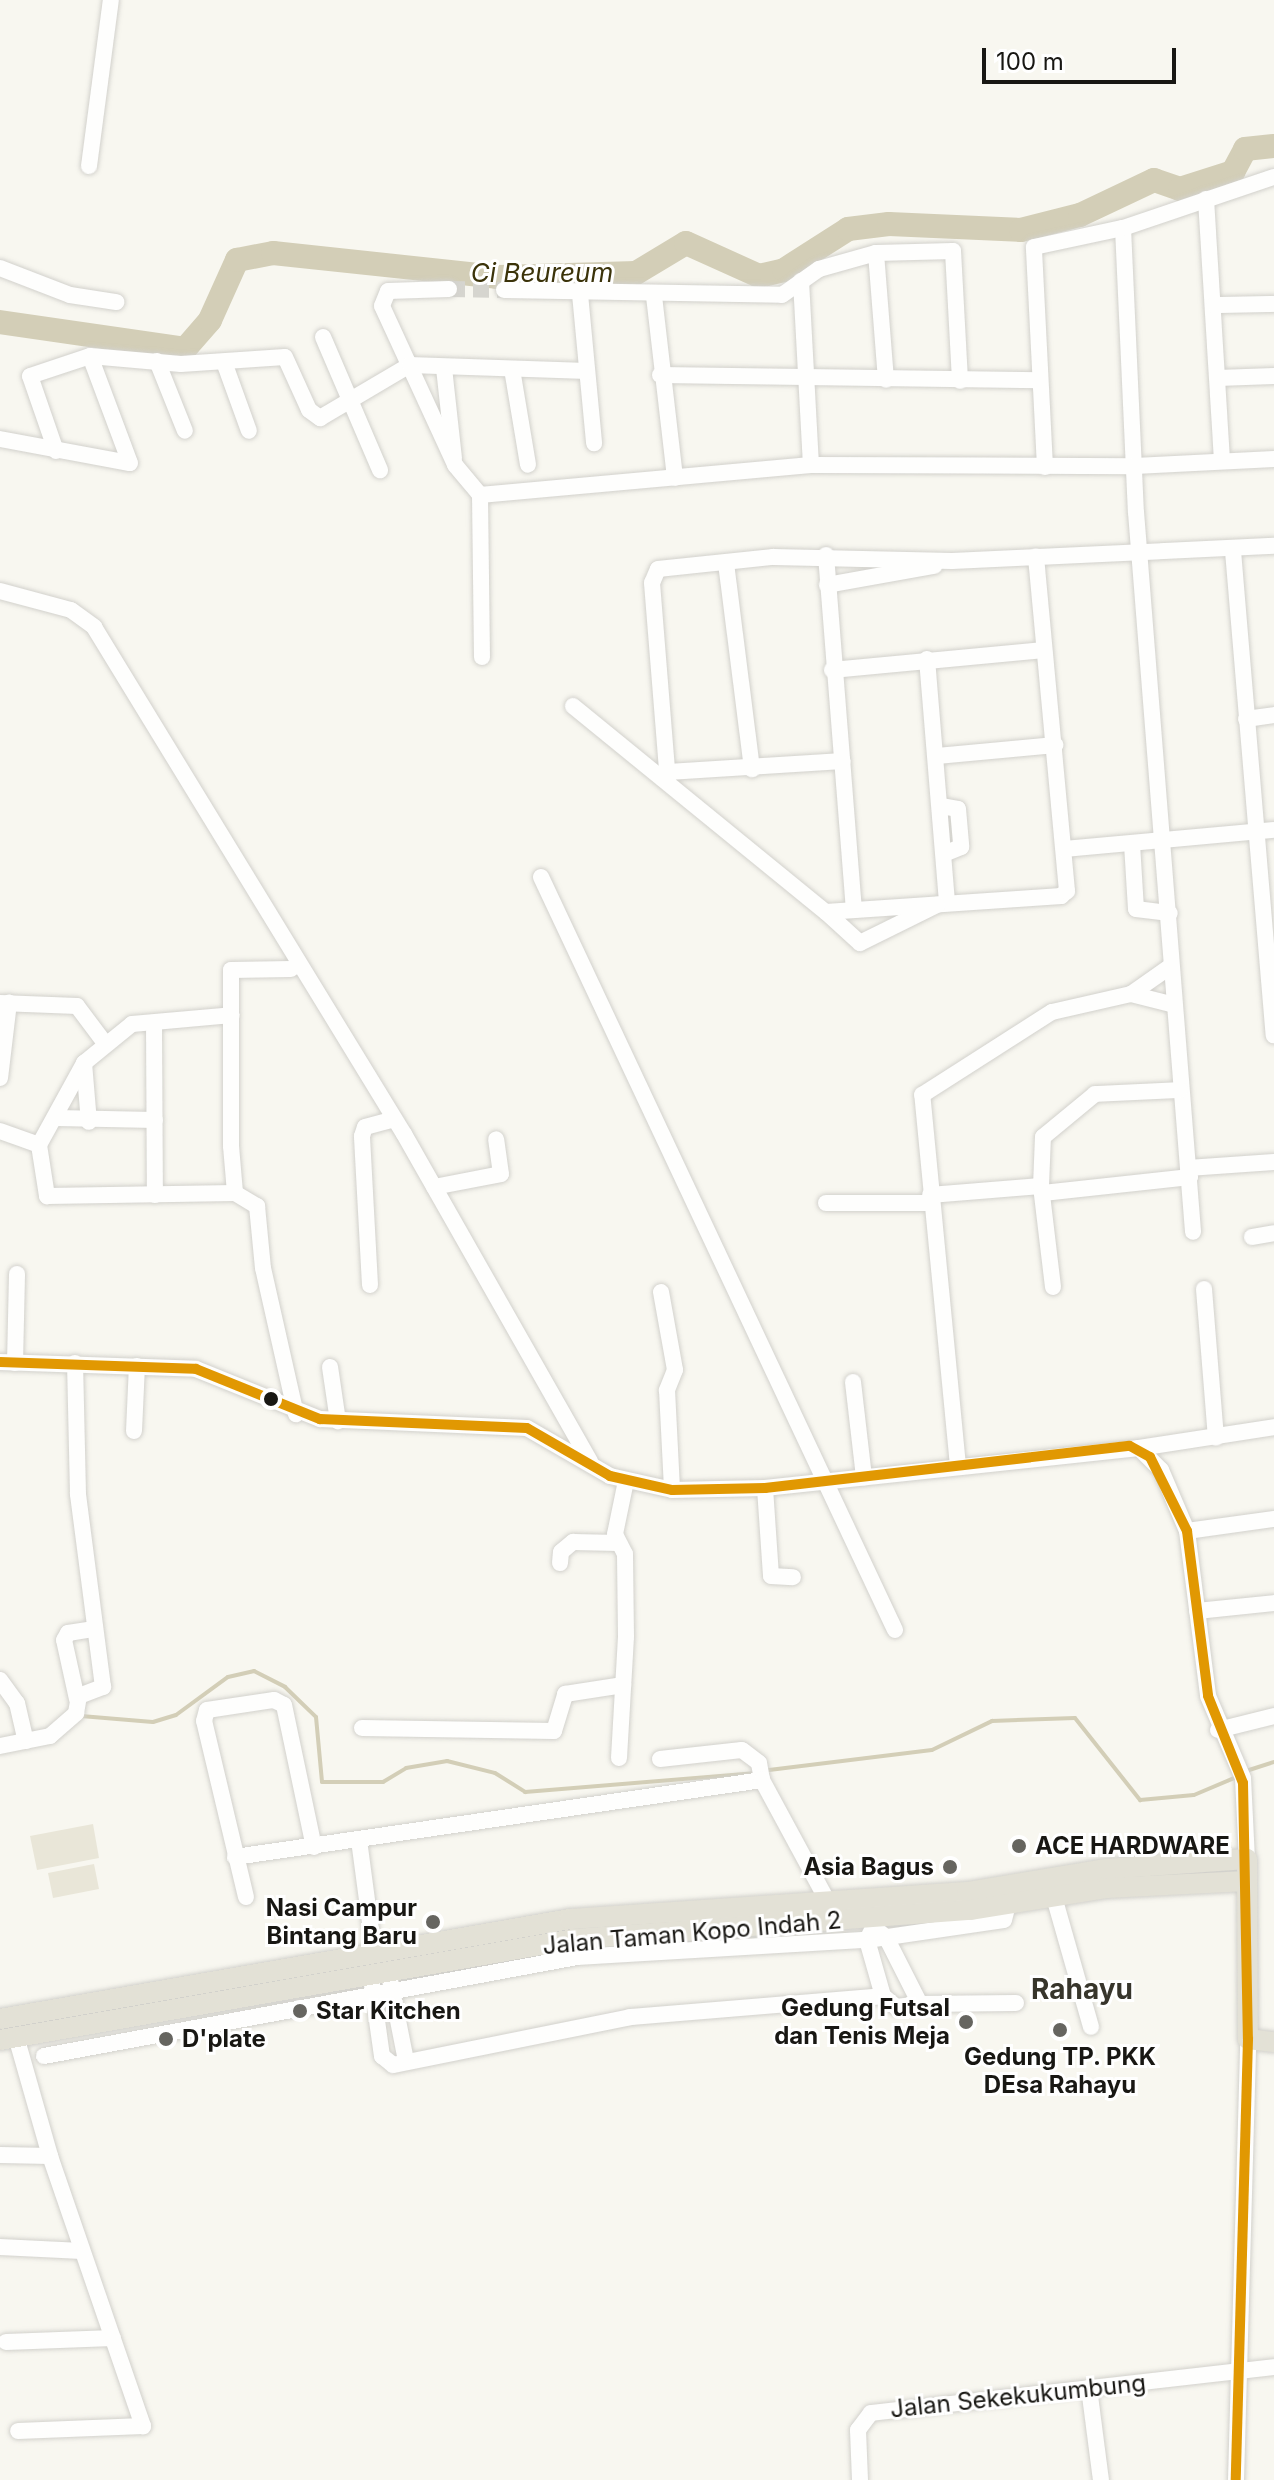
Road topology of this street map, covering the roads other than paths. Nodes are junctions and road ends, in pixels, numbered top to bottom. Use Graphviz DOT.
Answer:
graph roads {
  1 [pos="111,0"];
  2 [pos="89,166"];
  3 [pos="1274,177"];
  4 [pos="1206,199"];
  5 [pos="1123,228"];
  6 [pos="876,253"];
  7 [pos="0,268"];
  8 [pos="801,281"];
  9 [pos="449,289"];
  10 [pos="504,290"];
  11 [pos="580,294"];
  12 [pos="654,296"];
  13 [pos="116,302"];
  14 [pos="1274,304"];
  15 [pos="1215,305"];
  16 [pos="323,337"];
  17 [pos="90,356"];
  18 [pos="157,361"];
  19 [pos="224,362"];
  20 [pos="410,365"];
  21 [pos="444,368"];
  22 [pos="512,369"];
  23 [pos="587,371"];
  24 [pos="660,375"];
  25 [pos="1274,376"];
  26 [pos="1218,378"];
  27 [pos="806,380"];
  28 [pos="886,380"];
  29 [pos="1040,380"];
  30 [pos="960,381"];
  31 [pos="350,397"];
  32 [pos="185,431"];
  33 [pos="249,431"];
  34 [pos="0,439"];
  35 [pos="594,443"];
  36 [pos="56,451"];
  37 [pos="1274,459"];
  38 [pos="1222,461"];
  39 [pos="455,465"];
  40 [pos="528,465"];
  41 [pos="811,465"];
  42 [pos="1135,466"];
  43 [pos="1045,467"];
  44 [pos="380,470"];
  45 [pos="675,478"];
  46 [pos="480,495"];
  47 [pos="1274,546"];
  48 [pos="1233,551"];
  49 [pos="826,555"];
  50 [pos="1036,556"];
  51 [pos="1139,556"];
  52 [pos="952,561"];
  53 [pos="726,563"];
  54 [pos="827,585"];
  55 [pos="0,591"];
  56 [pos="1044,650"];
  57 [pos="482,657"];
  58 [pos="927,659"];
  59 [pos="832,670"];
  60 [pos="573,706"];
  61 [pos="1274,715"];
  62 [pos="1246,719"];
  63 [pos="1055,745"];
  64 [pos="937,756"];
  65 [pos="843,761"];
  66 [pos="752,769"];
  67 [pos="668,777"];
  68 [pos="1274,830"];
  69 [pos="1256,832"];
  70 [pos="1163,840"];
  71 [pos="1132,844"];
  72 [pos="1064,849"];
  73 [pos="541,877"];
  74 [pos="942,903"];
  75 [pos="854,910"];
  76 [pos="826,912"];
  77 [pos="1170,913"];
  78 [pos="1270,928"];
  79 [pos="1171,966"];
  80 [pos="291,969"];
  81 [pos="1131,994"];
  82 [pos="4,1003"];
  83 [pos="1174,1005"];
  84 [pos="232,1015"];
  85 [pos="154,1023"];
  86 [pos="1274,1035"];
  87 [pos="104,1042"];
  88 [pos="84,1063"];
  89 [pos="0,1078"];
  90 [pos="1180,1090"];
  91 [pos="56,1118"];
  92 [pos="155,1120"];
  93 [pos="392,1120"];
  94 [pos="89,1122"];
  95 [pos="0,1131"];
  96 [pos="496,1139"];
  97 [pos="39,1145"];
  98 [pos="1274,1162"];
  99 [pos="1189,1173"];
  100 [pos="434,1187"];
  101 [pos="1042,1190"];
  102 [pos="235,1193"];
  103 [pos="155,1195"];
  104 [pos="930,1199"];
  105 [pos="826,1203"];
  106 [pos="1193,1232"];
  107 [pos="1274,1233"];
  108 [pos="1252,1237"];
  109 [pos="17,1274"];
  110 [pos="370,1285"];
  111 [pos="1053,1287"];
  112 [pos="1204,1289"];
  113 [pos="661,1292"];
  114 [pos="8,1363"];
  115 [pos="75,1363"];
  116 [pos="137,1366"];
  117 [pos="330,1367"];
  118 [pos="853,1382"];
  119 [pos="290,1412"];
  120 [pos="338,1421"];
  121 [pos="1274,1427"];
  122 [pos="134,1431"];
  123 [pos="1216,1438"];
  124 [pos="1139,1448"];
  125 [pos="958,1466"];
  126 [pos="593,1467"];
  127 [pos="864,1477"];
  128 [pos="626,1481"];
  129 [pos="830,1482"];
  130 [pos="765,1488"];
  131 [pos="672,1490"];
  132 [pos="1274,1519"];
  133 [pos="1187,1531"];
  134 [pos="618,1543"];
  135 [pos="560,1563"];
  136 [pos="793,1577"];
  137 [pos="1274,1603"];
  138 [pos="1197,1611"];
  139 [pos="93,1629"];
  140 [pos="895,1630"];
  141 [pos="0,1680"];
  142 [pos="623,1685"];
  143 [pos="77,1699"];
  144 [pos="1274,1716"];
  145 [pos="362,1728"];
  146 [pos="1218,1730"];
  147 [pos="26,1741"];
  148 [pos="0,1746"];
  149 [pos="619,1758"];
  150 [pos="660,1759"];
  151 [pos="762,1780"];
  152 [pos="359,1840"];
  153 [pos="314,1847"];
  154 [pos="235,1857"];
  155 [pos="1247,1859"];
  156 [pos="1106,1879"];
  157 [pos="1247,1881"];
  158 [pos="246,1897"];
  159 [pos="1054,1897"];
  160 [pos="829,1904"];
  161 [pos="743,1918"];
  162 [pos="875,1930"];
  163 [pos="374,1952"];
  164 [pos="381,1983"];
  165 [pos="883,1996"];
  166 [pos="1016,2003"];
  167 [pos="920,2004"];
  168 [pos="0,2019"];
  169 [pos="1091,2027"];
  170 [pos="133,2030"];
  171 [pos="1248,2039"];
  172 [pos="9,2040"];
  173 [pos="1274,2042"];
  174 [pos="44,2056"];
  175 [pos="0,2155"];
  176 [pos="50,2156"];
  177 [pos="0,2247"];
  178 [pos="82,2251"];
  179 [pos="113,2338"];
  180 [pos="6,2342"];
  181 [pos="1274,2367"];
  182 [pos="1236,2371"];
  183 [pos="1089,2388"];
  184 [pos="18,2431"];
  185 [pos="860,2480"];
  186 [pos="1101,2480"];
  187 [pos="1236,2480"];
  1 -- 2 [label="street"];
  3 -- 4 [label="street"];
  4 -- 5 [label="street"];
  4 -- 15 [label="street"];
  5 -- 29 [label="street"];
  5 -- 42 [label="street"];
  6 -- 8 [label="street"];
  6 -- 28 [label="street"];
  6 -- 30 [label="street"];
  7 -- 13 [label="street"];
  8 -- 12 [label="street"];
  8 -- 27 [label="street"];
  9 -- 20 [label="street"];
  10 -- 11 [label="street"];
  11 -- 12 [label="street"];
  11 -- 23 [label="street"];
  12 -- 24 [label="street"];
  14 -- 15 [label="street"];
  15 -- 26 [label="street"];
  16 -- 31 [label="street"];
  17 -- 18 [label="street"];
  17 -- 36 [label="street"];
  17 -- 36 [label="street"];
  18 -- 19 [label="street"];
  18 -- 32 [label="street"];
  19 -- 31 [label="street"];
  19 -- 33 [label="street"];
  20 -- 21 [label="street"];
  20 -- 31 [label="street"];
  20 -- 39 [label="street"];
  21 -- 22 [label="street"];
  21 -- 39 [label="street"];
  22 -- 23 [label="street"];
  22 -- 40 [label="street"];
  23 -- 35 [label="street"];
  24 -- 27 [label="street"];
  24 -- 45 [label="street"];
  25 -- 26 [label="street"];
  26 -- 38 [label="street"];
  27 -- 28 [label="street"];
  27 -- 41 [label="street"];
  28 -- 30 [label="street"];
  29 -- 30 [label="street"];
  29 -- 43 [label="street"];
  31 -- 44 [label="street"];
  34 -- 36 [label="street"];
  37 -- 38 [label="street"];
  38 -- 42 [label="street"];
  39 -- 46 [label="street"];
  41 -- 43 [label="street"];
  41 -- 45 [label="street"];
  42 -- 43 [label="street"];
  42 -- 51 [label="street"];
  45 -- 46 [label="street"];
  46 -- 57 [label="street"];
  47 -- 48 [label="street"];
  48 -- 51 [label="street"];
  48 -- 62 [label="street"];
  49 -- 52 [label="street"];
  49 -- 53 [label="street"];
  49 -- 54 [label="street"];
  50 -- 51 [label="street"];
  50 -- 52 [label="street"];
  50 -- 56 [label="street"];
  51 -- 70 [label="street"];
  52 -- 54 [label="street"];
  53 -- 66 [label="street"];
  53 -- 67 [label="street"];
  54 -- 59 [label="street"];
  55 -- 93 [label="street"];
  56 -- 58 [label="street"];
  56 -- 63 [label="street"];
  58 -- 59 [label="street"];
  58 -- 64 [label="street"];
  59 -- 65 [label="street"];
  60 -- 67 [label="street"];
  61 -- 62 [label="street"];
  62 -- 69 [label="street"];
  63 -- 64 [label="street"];
  63 -- 72 [label="street"];
  64 -- 74 [label="street"];
  65 -- 66 [label="street"];
  65 -- 75 [label="street"];
  66 -- 67 [label="street"];
  67 -- 76 [label="street"];
  68 -- 69 [label="street"];
  69 -- 70 [label="street"];
  69 -- 78 [label="street"];
  70 -- 71 [label="street"];
  70 -- 77 [label="street"];
  71 -- 72 [label="street"];
  71 -- 77 [label="street"];
  72 -- 74 [label="street"];
  73 -- 129 [label="street"];
  74 -- 75 [label="street"];
  74 -- 76 [label="street"];
  75 -- 76 [label="street"];
  77 -- 79 [label="street"];
  78 -- 86 [label="street"];
  79 -- 81 [label="street"];
  79 -- 83 [label="street"];
  80 -- 84 [label="street"];
  81 -- 83 [label="street"];
  81 -- 104 [label="street"];
  82 -- 87 [label="street"];
  82 -- 89 [label="street"];
  83 -- 90 [label="street"];
  84 -- 85 [label="street"];
  84 -- 102 [label="street"];
  85 -- 87 [label="street"];
  85 -- 92 [label="street"];
  87 -- 88 [label="street"];
  88 -- 91 [label="street"];
  88 -- 94 [label="street"];
  90 -- 99 [label="street"];
  90 -- 101 [label="street"];
  91 -- 94 [label="street"];
  91 -- 97 [label="street"];
  92 -- 94 [label="street"];
  92 -- 103 [label="street"];
  93 -- 100 [label="street"];
  93 -- 110 [label="street"];
  95 -- 97 [label="street"];
  96 -- 100 [label="street"];
  97 -- 103 [label="street"];
  98 -- 99 [label="street"];
  99 -- 101 [label="street"];
  99 -- 106 [label="street"];
  100 -- 126 [label="street"];
  101 -- 104 [label="street"];
  101 -- 111 [label="street"];
  102 -- 103 [label="street"];
  102 -- 119 [label="street"];
  104 -- 105 [label="street"];
  104 -- 125 [label="street"];
  107 -- 108 [label="street"];
  109 -- 114 [label="street"];
  112 -- 123 [label="street"];
  113 -- 131 [label="street"];
  114 -- 115 [label="street"];
  115 -- 116 [label="street"];
  115 -- 139 [label="street"];
  116 -- 119 [label="street"];
  116 -- 122 [label="street"];
  117 -- 120 [label="street"];
  118 -- 127 [label="street"];
  119 -- 120 [label="street"];
  120 -- 126 [label="street"];
  121 -- 123 [label="street"];
  123 -- 124 [label="street"];
  124 -- 125 [label="street"];
  124 -- 133 [label="street"];
  125 -- 127 [label="street"];
  126 -- 128 [label="street"];
  127 -- 129 [label="street"];
  128 -- 131 [label="street"];
  128 -- 134 [label="street"];
  129 -- 130 [label="street"];
  129 -- 140 [label="street"];
  130 -- 131 [label="street"];
  130 -- 136 [label="street"];
  132 -- 133 [label="street"];
  133 -- 138 [label="street"];
  134 -- 135 [label="street"];
  134 -- 142 [label="street"];
  137 -- 138 [label="street"];
  138 -- 146 [label="street"];
  139 -- 143 [label="street"];
  139 -- 143 [label="street"];
  141 -- 147 [label="street"];
  142 -- 145 [label="street"];
  142 -- 149 [label="street"];
  143 -- 147 [label="street"];
  144 -- 146 [label="street"];
  146 -- 155 [label="street"];
  147 -- 148 [label="street"];
  150 -- 151 [label="street"];
  151 -- 152 [label="street"];
  151 -- 160 [label="street"];
  152 -- 153 [label="street"];
  152 -- 163 [label="street"];
  153 -- 154 [label="street"];
  153 -- 154 [label="street"];
  154 -- 158 [label="street"];
  155 -- 156 [label="main road, Jalan Taman Kopo Indah 2"];
  155 -- 157 [label="main road"];
  156 -- 157 [label="main road, Jalan Taman Kopo Indah 2"];
  156 -- 159 [label="main road, Jalan Taman Kopo Indah 2"];
  156 -- 160 [label="main road, Jalan Taman Kopo Indah 2"];
  157 -- 171 [label="main road"];
  159 -- 162 [label="main road, Jalan Taman Kopo Indah 2"];
  159 -- 169 [label="street"];
  160 -- 161 [label="main road, Jalan Taman Kopo Indah 2"];
  161 -- 162 [label="main road, Jalan Taman Kopo Indah 2"];
  161 -- 163 [label="main road, Jalan Taman Kopo Indah 2"];
  161 -- 164 [label="main road, Jalan Taman Kopo Indah 2"];
  162 -- 164 [label="street"];
  162 -- 165 [label="street"];
  162 -- 167 [label="street"];
  163 -- 168 [label="main road, Jalan Taman Kopo Indah 2"];
  164 -- 165 [label="street"];
  164 -- 170 [label="main road, Jalan Taman Kopo Indah 2"];
  165 -- 167 [label="street"];
  166 -- 167 [label="street"];
  170 -- 172 [label="main road, Jalan Taman Kopo Indah 2"];
  170 -- 174 [label="street"];
  171 -- 173 [label="main road"];
  171 -- 182 [label="street"];
  172 -- 176 [label="street"];
  175 -- 176 [label="street"];
  176 -- 178 [label="street"];
  177 -- 178 [label="street"];
  178 -- 179 [label="street"];
  179 -- 180 [label="street"];
  179 -- 184 [label="street"];
  181 -- 182 [label="street, Jalan Sekekukumbung"];
  182 -- 183 [label="street, Jalan Sekekukumbung"];
  182 -- 187 [label="street"];
  183 -- 185 [label="street, Jalan Sekekukumbung"];
  183 -- 186 [label="street"];
}
